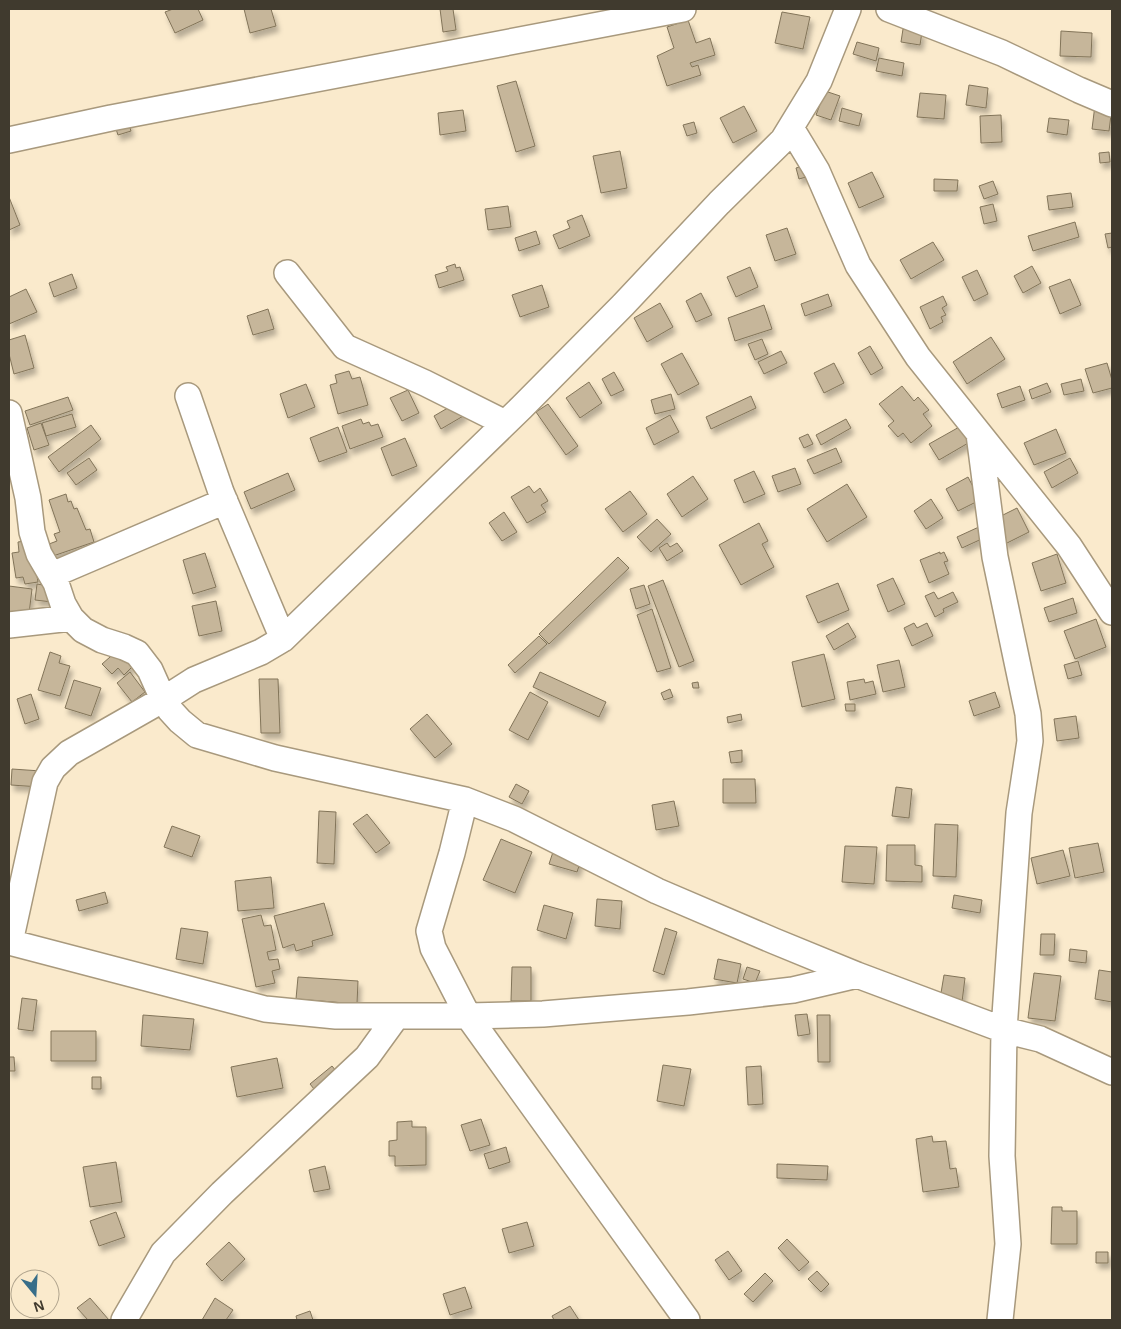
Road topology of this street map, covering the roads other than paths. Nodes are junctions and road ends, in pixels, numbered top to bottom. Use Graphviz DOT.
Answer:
graph roads {
  1 [pos="683,9"];
  2 [pos="848,9"];
  3 [pos="889,9"];
  4 [pos="1112,104"];
  5 [pos="791,128"];
  6 [pos="9,140"];
  7 [pos="287,273"];
  8 [pos="188,396"];
  9 [pos="9,413"];
  10 [pos="505,423"];
  11 [pos="978,434"];
  12 [pos="225,501"];
  13 [pos="52,575"];
  14 [pos="1112,612"];
  15 [pos="71,618"];
  16 [pos="9,625"];
  17 [pos="283,639"];
  18 [pos="163,699"];
  19 [pos="465,800"];
  20 [pos="9,942"];
  21 [pos="857,975"];
  22 [pos="468,1016"];
  23 [pos="396,1017"];
  24 [pos="1004,1030"];
  25 [pos="1112,1072"];
  26 [pos="124,1320"];
  27 [pos="687,1320"];
  28 [pos="1000,1320"];
  1 -- 6 [label="street"];
  2 -- 5 [label="street"];
  3 -- 4 [label="street"];
  5 -- 10 [label="street"];
  5 -- 11 [label="street"];
  7 -- 10 [label="street"];
  8 -- 12 [label="street"];
  9 -- 13 [label="street"];
  10 -- 17 [label="street"];
  11 -- 14 [label="street"];
  11 -- 24 [label="street"];
  12 -- 13 [label="street"];
  12 -- 17 [label="street"];
  13 -- 15 [label="street"];
  15 -- 16 [label="street"];
  15 -- 18 [label="street"];
  17 -- 18 [label="street"];
  18 -- 19 [label="street"];
  18 -- 20 [label="street"];
  19 -- 21 [label="street"];
  19 -- 22 [label="street"];
  20 -- 23 [label="street"];
  21 -- 22 [label="street"];
  21 -- 24 [label="street"];
  22 -- 23 [label="street"];
  22 -- 27 [label="street"];
  23 -- 26 [label="street"];
  24 -- 25 [label="street"];
  24 -- 28 [label="street"];
}
